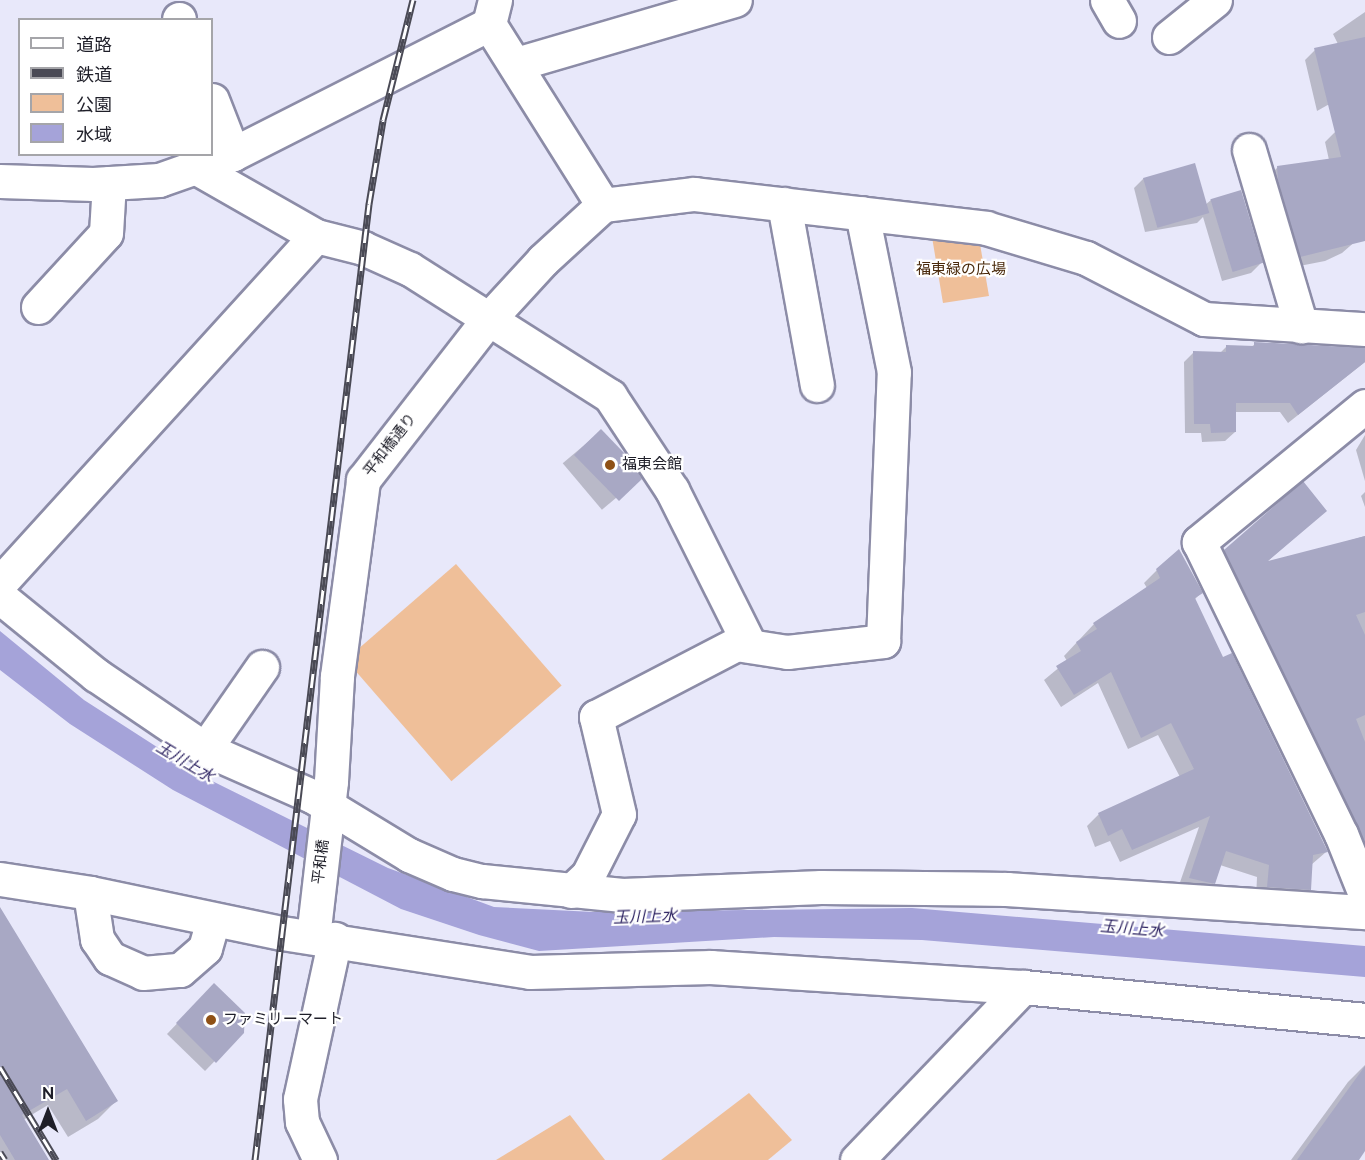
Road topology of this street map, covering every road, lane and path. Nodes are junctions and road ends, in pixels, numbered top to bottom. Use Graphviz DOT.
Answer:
graph roads {
  1 [pos="735,0"];
  2 [pos="1215,0"];
  3 [pos="492,12"];
  4 [pos="1169,37"];
  5 [pos="516,64"];
  6 [pos="213,103"];
  7 [pos="1249,150"];
  8 [pos="233,154"];
  9 [pos="195,167"];
  10 [pos="0,181"];
  11 [pos="110,183"];
  12 [pos="784,204"];
  13 [pos="603,205"];
  14 [pos="862,213"];
  15 [pos="316,236"];
  16 [pos="38,307"];
  17 [pos="487,321"];
  18 [pos="1301,326"];
  19 [pos="1365,329"];
  20 [pos="817,385"];
  21 [pos="1365,406"];
  22 [pos="0,583"];
  23 [pos="0,597"];
  24 [pos="750,646"];
  25 [pos="262,667"];
  26 [pos="205,748"];
  27 [pos="326,817"];
  28 [pos="1353,829"];
  29 [pos="0,879"];
  30 [pos="571,891"];
  31 [pos="90,893"];
  32 [pos="1365,894"];
  33 [pos="1365,912"];
  34 [pos="213,920"];
  35 [pos="324,938"];
  36 [pos="1023,987"];
  37 [pos="1365,1020"];
  38 [pos="320,1160"];
  39 [pos="857,1160"];
  1 -- 5 [label="street"];
  2 -- 4 [label="street"];
  3 -- 5 [label="street"];
  3 -- 8 [label="street"];
  5 -- 13 [label="street"];
  6 -- 8 [label="street"];
  7 -- 18 [label="street"];
  8 -- 9 [label="street"];
  9 -- 11 [label="street"];
  9 -- 15 [label="street"];
  10 -- 11 [label="street"];
  11 -- 16 [label="street"];
  12 -- 13 [label="street"];
  12 -- 14 [label="street"];
  12 -- 20 [label="street"];
  13 -- 17 [label="street, 平和橋通り"];
  14 -- 18 [label="street"];
  14 -- 24 [label="street"];
  15 -- 17 [label="street"];
  15 -- 22 [label="street"];
  17 -- 24 [label="street"];
  17 -- 27 [label="street, 平和橋通り"];
  18 -- 19 [label="street"];
  21 -- 28 [label="street"];
  23 -- 26 [label="street"];
  24 -- 30 [label="street"];
  25 -- 26 [label="street"];
  26 -- 27 [label="street"];
  27 -- 30 [label="street"];
  27 -- 35 [label="street, 平和橋"];
  28 -- 32 [label="street"];
  29 -- 31 [label="street"];
  30 -- 33 [label="street"];
  31 -- 34 [label="street"];
  31 -- 34 [label="street"];
  34 -- 35 [label="street"];
  35 -- 36 [label="street"];
  35 -- 38 [label="street, 平和橋"];
  36 -- 37 [label="street"];
  36 -- 39 [label="street"];
}
